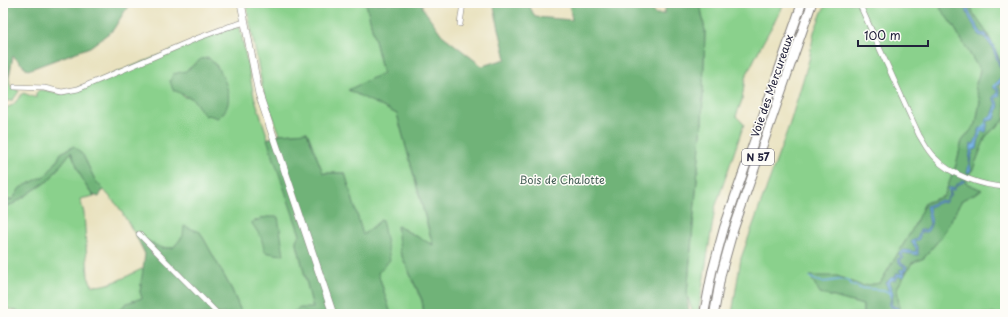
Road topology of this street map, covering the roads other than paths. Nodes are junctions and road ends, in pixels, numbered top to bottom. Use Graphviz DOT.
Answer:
graph roads {
  1 [pos="241,3"];
  2 [pos="463,3"];
  3 [pos="802,3"];
  4 [pos="812,3"];
  5 [pos="859,3"];
  6 [pos="245,22"];
  7 [pos="460,24"];
  8 [pos="15,87"];
  9 [pos="1005,187"];
  10 [pos="138,234"];
  11 [pos="218,314"];
  12 [pos="333,314"];
  13 [pos="704,314"];
  14 [pos="714,314"];
  1 -- 6 [label="main road"];
  2 -- 7 [label="street"];
  3 -- 13 [label="highway, Voie des Mercureaux / N 57"];
  4 -- 14 [label="highway, Voie des Mercureaux / N 57"];
  5 -- 9 [label="street"];
  6 -- 8 [label="street"];
  6 -- 12 [label="main road"];
  10 -- 11 [label="street"];
}
